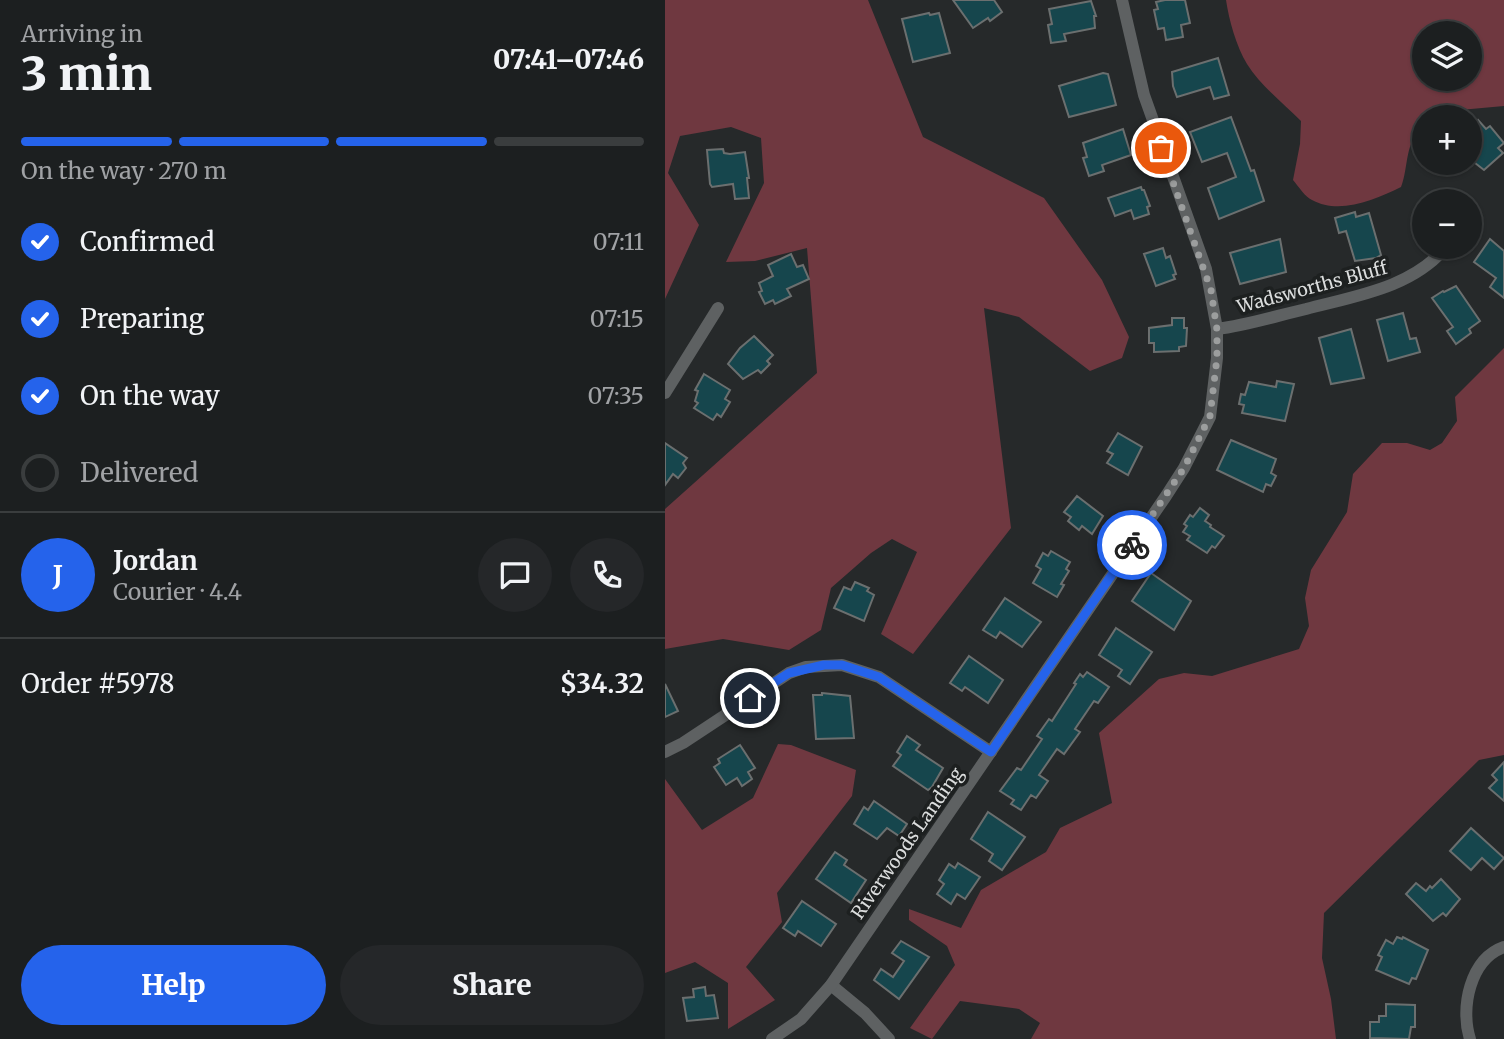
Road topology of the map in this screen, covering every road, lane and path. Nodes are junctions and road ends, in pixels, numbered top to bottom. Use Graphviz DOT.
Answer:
graph roads {
  1 [pos="1122,0"];
  2 [pos="1435,259"];
  3 [pos="718,309"];
  4 [pos="1217,330"];
  5 [pos="665,393"];
  6 [pos="665,752"];
  7 [pos="991,752"];
  8 [pos="1504,947"];
  9 [pos="831,985"];
  10 [pos="772,1039"];
  11 [pos="889,1039"];
  12 [pos="1470,1039"];
  1 -- 4 [label="street, Riverwoods Landing"];
  2 -- 4 [label="street, Wadsworths Bluff"];
  3 -- 5 [label="street"];
  4 -- 7 [label="street, Riverwoods Landing"];
  6 -- 7 [label="street"];
  7 -- 9 [label="street, Riverwoods Landing"];
  8 -- 12 [label="street"];
  9 -- 10 [label="street, Riverwoods Landing"];
  9 -- 11 [label="street"];
}
